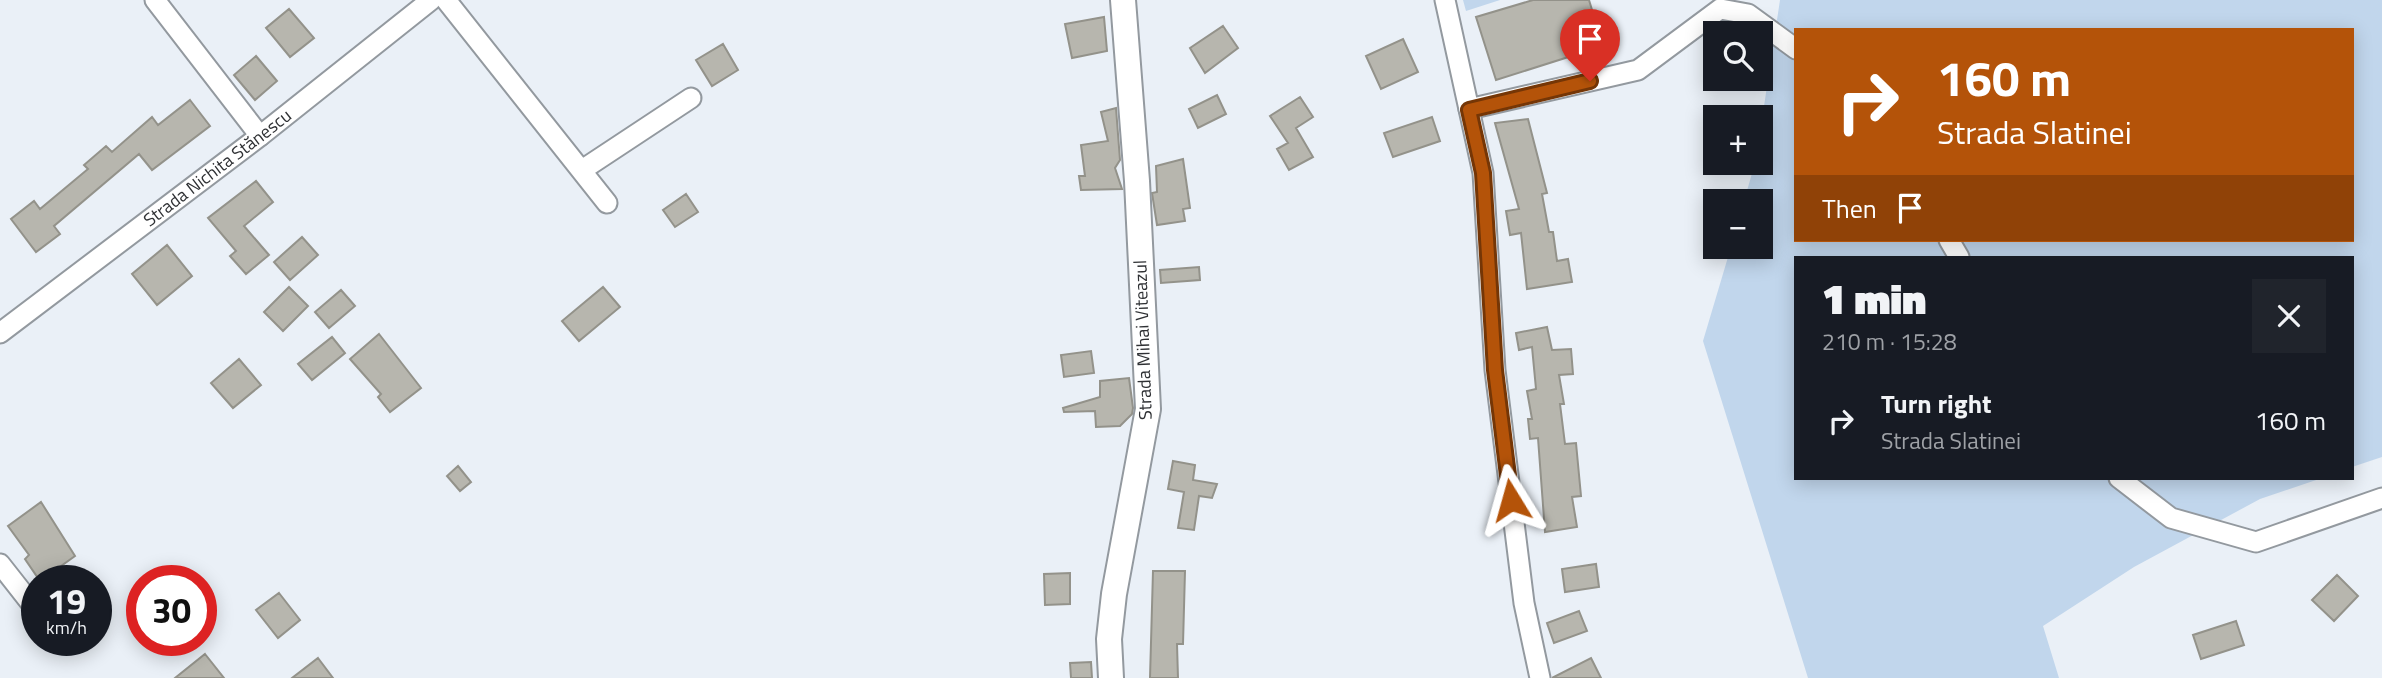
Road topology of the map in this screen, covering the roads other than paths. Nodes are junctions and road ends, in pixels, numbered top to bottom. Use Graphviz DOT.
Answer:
graph roads {
  1 [pos="155,0"];
  2 [pos="430,0"];
  3 [pos="446,0"];
  4 [pos="1123,0"];
  5 [pos="1445,0"];
  6 [pos="1794,48"];
  7 [pos="691,98"];
  8 [pos="1469,110"];
  9 [pos="260,136"];
  10 [pos="582,170"];
  11 [pos="607,203"];
  12 [pos="0,333"];
  13 [pos="2122,480"];
  14 [pos="2382,498"];
  15 [pos="0,564"];
  16 [pos="21,591"];
  17 [pos="1111,678"];
  18 [pos="1540,678"];
  1 -- 9 [label="street"];
  2 -- 9 [label="street, Strada Nichita Stănescu"];
  3 -- 10 [label="street"];
  4 -- 17 [label="main road, Strada Mihai Viteazul"];
  5 -- 8 [label="street"];
  6 -- 8 [label="street"];
  7 -- 10 [label="street"];
  8 -- 18 [label="street"];
  9 -- 12 [label="street, Strada Nichita Stănescu"];
  10 -- 11 [label="street"];
  13 -- 14 [label="street"];
  15 -- 16 [label="street"];
}
